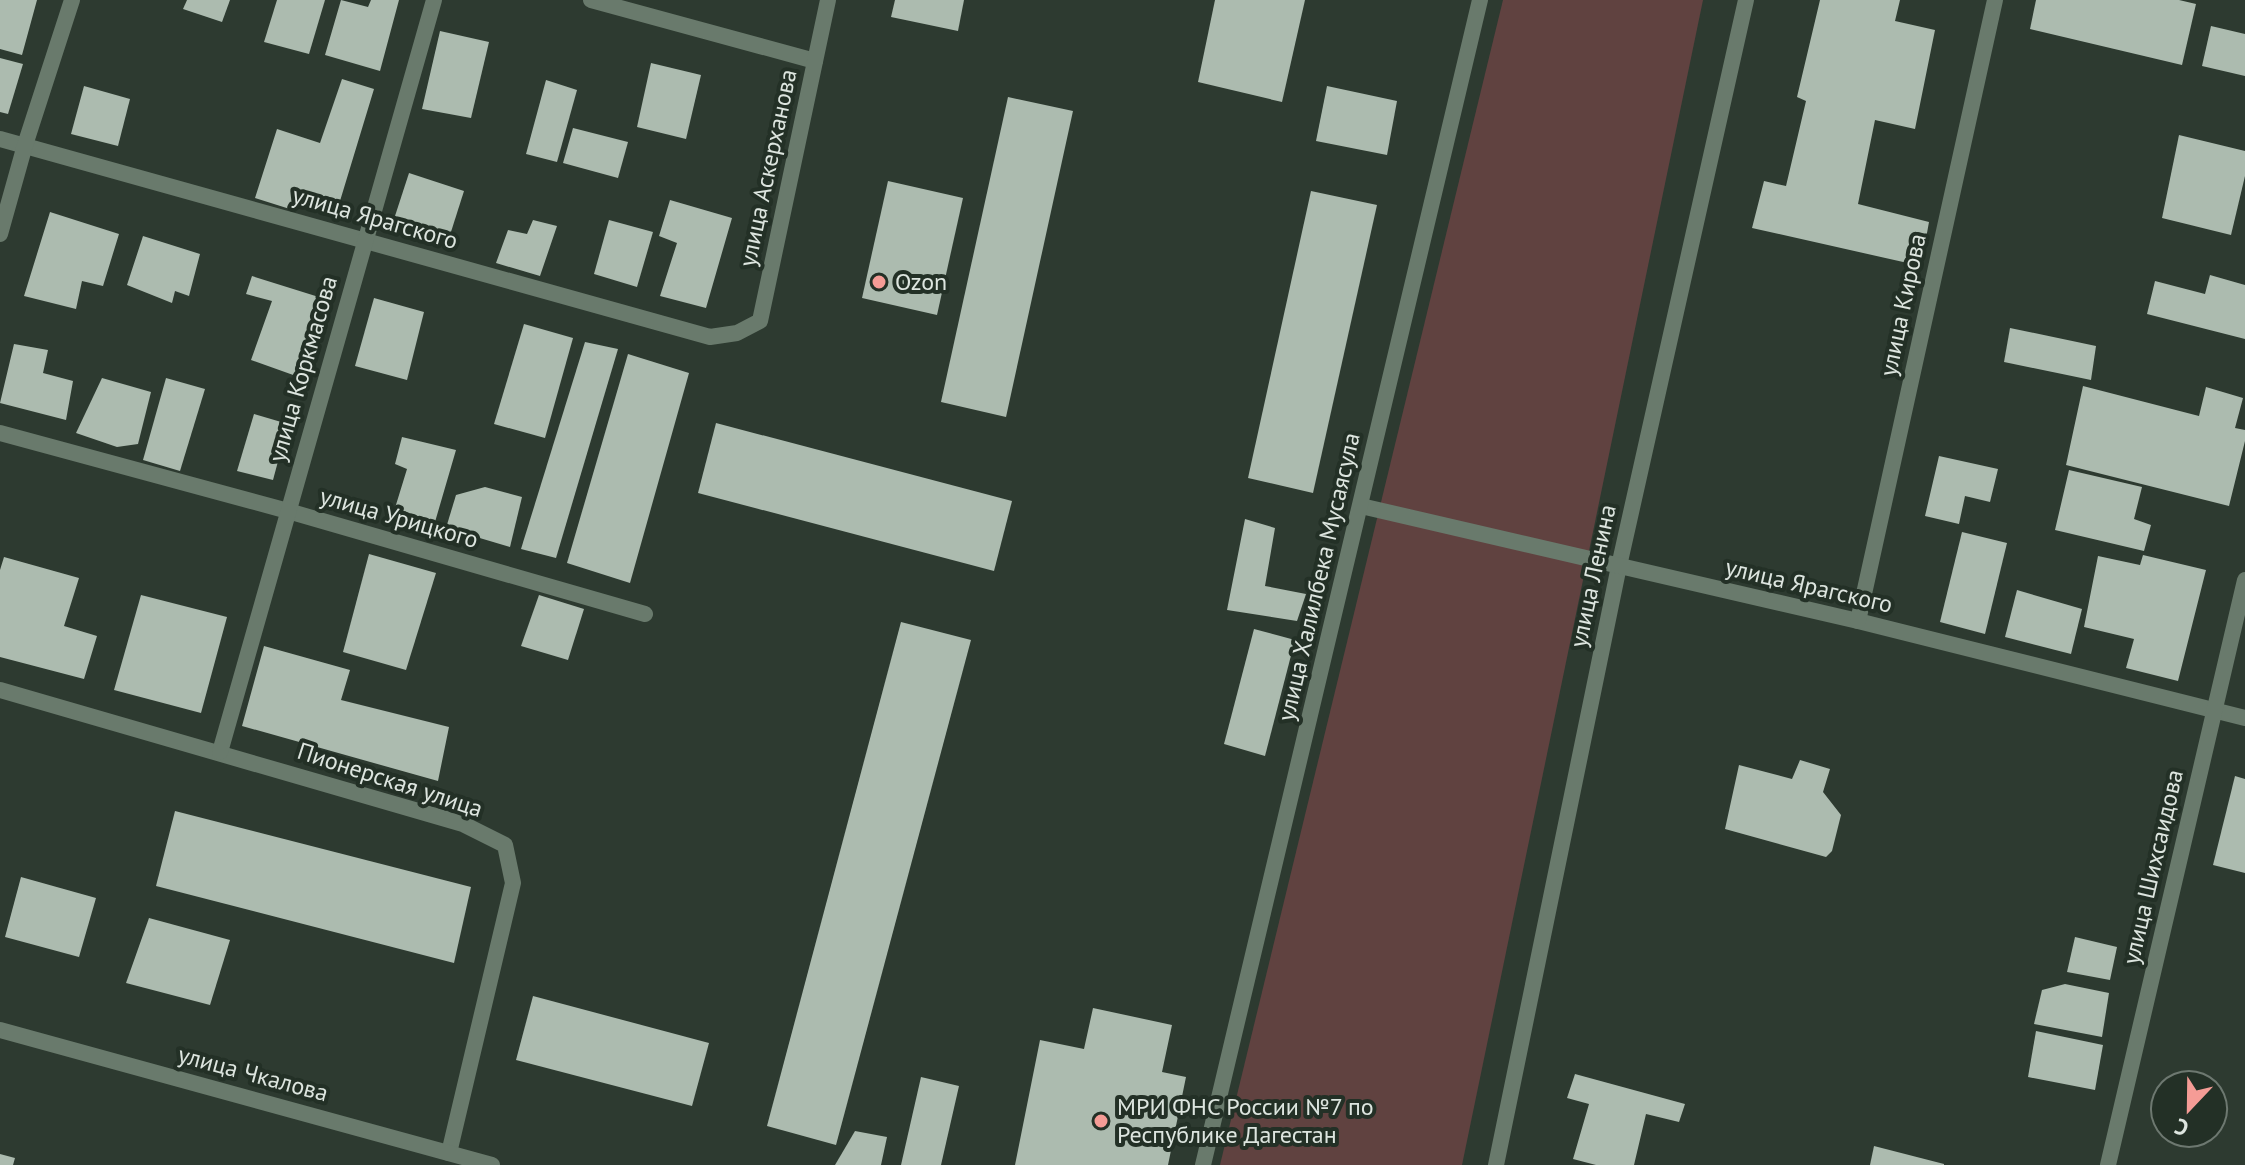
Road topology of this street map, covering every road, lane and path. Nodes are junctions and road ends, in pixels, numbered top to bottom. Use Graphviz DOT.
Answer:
graph roads {
  1 [pos="72,0"];
  2 [pos="434,0"];
  3 [pos="591,0"];
  4 [pos="828,0"];
  5 [pos="1480,0"];
  6 [pos="1746,0"];
  7 [pos="1995,0"];
  8 [pos="815,61"];
  9 [pos="0,139"];
  10 [pos="25,145"];
  11 [pos="0,234"];
  12 [pos="365,239"];
  13 [pos="737,333"];
  14 [pos="0,433"];
  15 [pos="1361,506"];
  16 [pos="288,511"];
  17 [pos="1619,566"];
  18 [pos="2245,580"];
  19 [pos="645,614"];
  20 [pos="1858,621"];
  21 [pos="0,690"];
  22 [pos="2215,711"];
  23 [pos="2245,718"];
  24 [pos="220,752"];
  25 [pos="0,1030"];
  26 [pos="449,1153"];
  27 [pos="492,1165"];
  28 [pos="1203,1165"];
  29 [pos="1496,1165"];
  30 [pos="2108,1165"];
  1 -- 10 [label="street"];
  2 -- 12 [label="street, улица Коркмасова"];
  3 -- 8 [label="street"];
  4 -- 8 [label="street, улица Аскерханова"];
  5 -- 15 [label="street, улица Халилбека Мусаясула"];
  6 -- 17 [label="street, улица Ленина"];
  7 -- 20 [label="street, улица Кирова"];
  8 -- 13 [label="street, улица Аскерханова"];
  9 -- 10 [label="street, улица Ярагского"];
  10 -- 11 [label="street"];
  10 -- 12 [label="street, улица Ярагского"];
  12 -- 13 [label="street, улица Ярагского"];
  12 -- 16 [label="street, улица Коркмасова"];
  14 -- 16 [label="street, улица Урицкого"];
  15 -- 17 [label="street, улица Ярагского"];
  15 -- 28 [label="street, улица Халилбека Мусаясула"];
  16 -- 19 [label="street, улица Урицкого"];
  16 -- 24 [label="street, улица Коркмасова"];
  17 -- 20 [label="street, улица Ярагского"];
  17 -- 29 [label="street, улица Ленина"];
  18 -- 22 [label="street, улица Шихсаидова"];
  20 -- 22 [label="street, улица Ярагского"];
  21 -- 24 [label="street, Пионерская улица"];
  22 -- 23 [label="street, улица Ярагского"];
  22 -- 30 [label="street, улица Шихсаидова"];
  24 -- 26 [label="street, Пионерская улица"];
  25 -- 26 [label="street, улица Чкалова"];
  26 -- 27 [label="street, улица Чкалова"];
}
